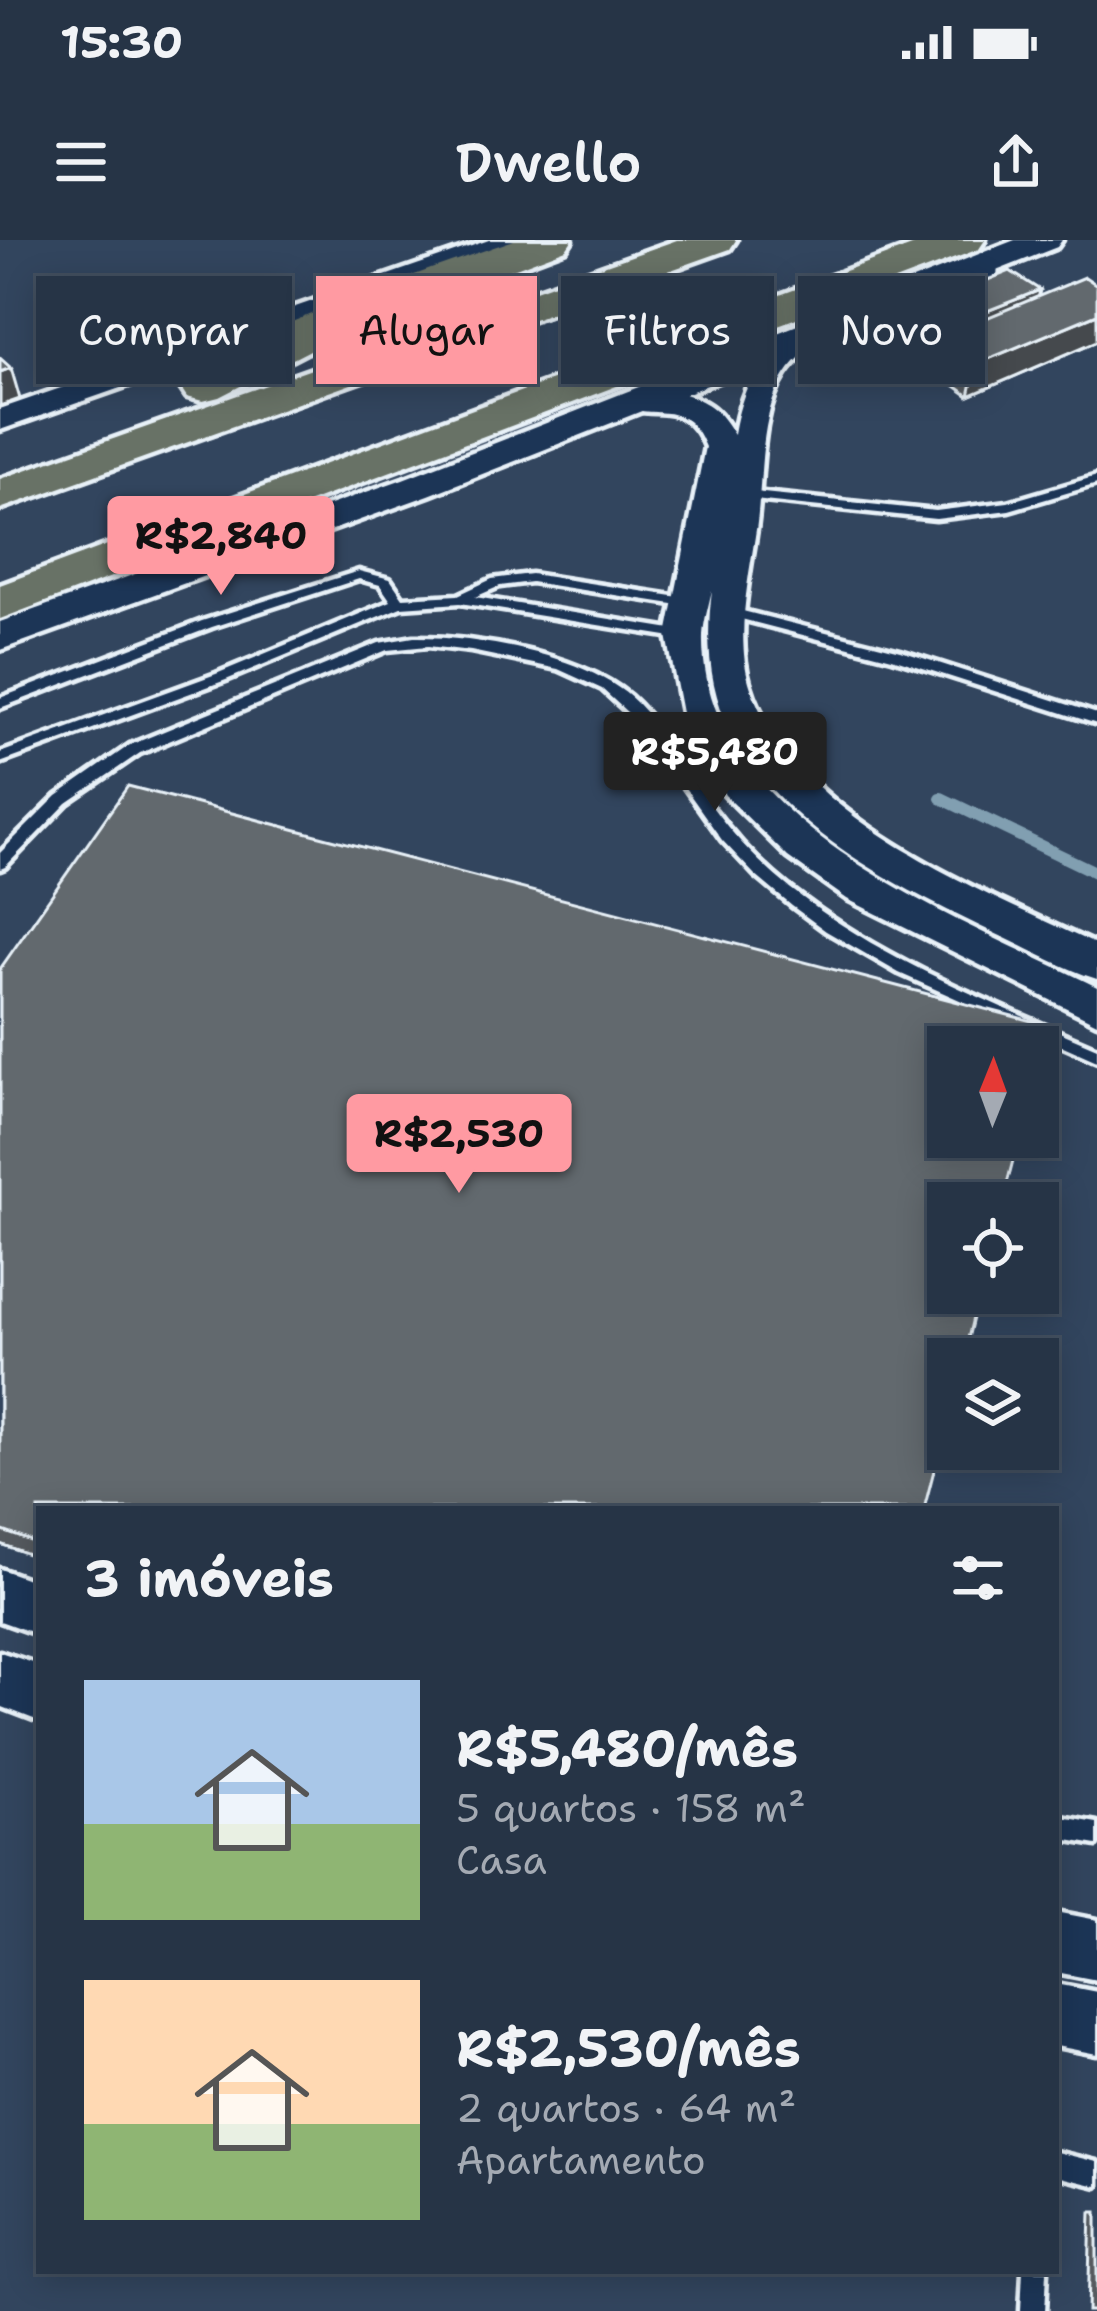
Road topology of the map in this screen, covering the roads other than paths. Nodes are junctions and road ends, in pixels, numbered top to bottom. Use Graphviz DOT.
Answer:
graph roads {
  1 [pos="517,240"];
  2 [pos="553,240"];
  3 [pos="621,240"];
  4 [pos="716,240"];
  5 [pos="854,240"];
  6 [pos="909,240"];
  7 [pos="1046,240"];
  8 [pos="988,266"];
  9 [pos="798,335"];
  10 [pos="798,340"];
  11 [pos="203,388"];
  12 [pos="428,397"];
  13 [pos="636,400"];
  14 [pos="0,420"];
  15 [pos="0,462"];
  16 [pos="1097,480"];
  17 [pos="0,495"];
  18 [pos="745,495"];
  19 [pos="0,572"];
  20 [pos="460,598"];
  21 [pos="0,603"];
  22 [pos="399,603"];
  23 [pos="701,616"];
  24 [pos="0,637"];
  25 [pos="0,703"];
  26 [pos="1097,719"];
  27 [pos="0,758"];
  28 [pos="0,863"];
  29 [pos="1097,964"];
  30 [pos="1097,1006"];
  31 [pos="1097,1055"];
  32 [pos="0,1595"];
  33 [pos="36,1609"];
  34 [pos="0,1679"];
  35 [pos="36,1692"];
  36 [pos="1059,1828"];
  37 [pos="1097,1834"];
  38 [pos="1059,1943"];
  39 [pos="1097,1951"];
  40 [pos="1059,2016"];
  41 [pos="1097,2023"];
  42 [pos="1059,2165"];
  43 [pos="1097,2174"];
  44 [pos="1035,2274"];
  45 [pos="1034,2311"];
  1 -- 14 [label="street"];
  2 -- 11 [label="highway"];
  3 -- 11 [label="highway"];
  4 -- 17 [label="highway"];
  5 -- 12 [label="highway"];
  6 -- 19 [label="highway"];
  7 -- 8 [label="main road"];
  8 -- 21 [label="highway"];
  9 -- 13 [label="main road"];
  10 -- 18 [label="street"];
  11 -- 15 [label="highway"];
  13 -- 23 [label="street"];
  13 -- 24 [label="main road"];
  16 -- 18 [label="lane"];
  18 -- 23 [label="street"];
  20 -- 22 [label="lane"];
  20 -- 23 [label="lane"];
  20 -- 23 [label="lane"];
  22 -- 25 [label="lane"];
  22 -- 27 [label="lane"];
  23 -- 26 [label="lane"];
  23 -- 29 [label="street"];
  23 -- 30 [label="street"];
  28 -- 31 [label="lane"];
  32 -- 33 [label="street"];
  34 -- 35 [label="street"];
  36 -- 37 [label="lane"];
  38 -- 39 [label="street"];
  40 -- 41 [label="street"];
  42 -- 43 [label="lane"];
  44 -- 45 [label="lane"];
}
